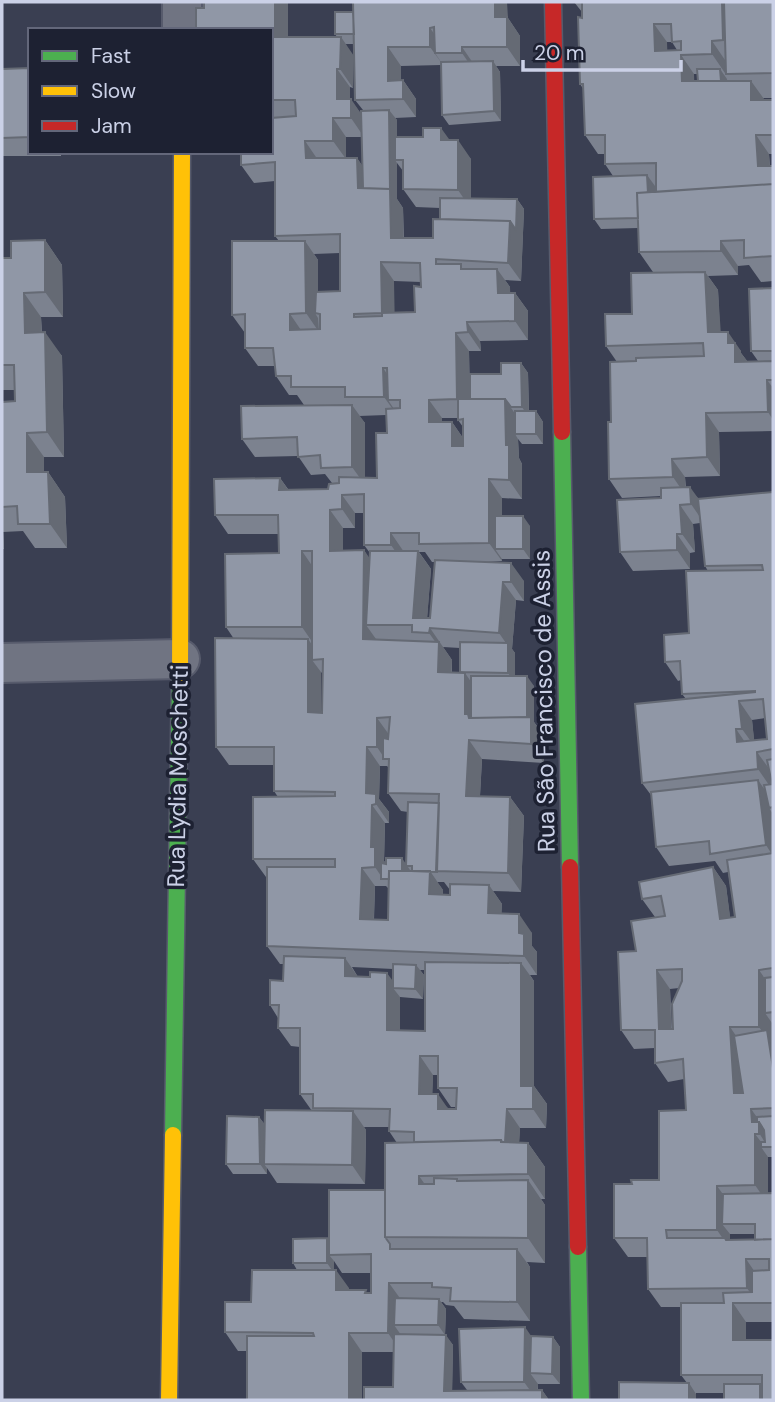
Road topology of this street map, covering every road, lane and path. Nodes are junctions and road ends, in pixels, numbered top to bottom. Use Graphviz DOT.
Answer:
graph roads {
  1 [pos="183,2"];
  2 [pos="553,2"];
  3 [pos="182,28"];
  4 [pos="182,154"];
  5 [pos="180,659"];
  6 [pos="2,663"];
  7 [pos="170,1400"];
  8 [pos="581,1400"];
  1 -- 3 [label="street"];
  2 -- 8 [label="street, Rua São Francisco de Assis"];
  4 -- 5 [label="street, Rua Lydia Moschetti"];
  5 -- 6 [label="street"];
  5 -- 7 [label="street, Rua Lydia Moschetti"];
}
